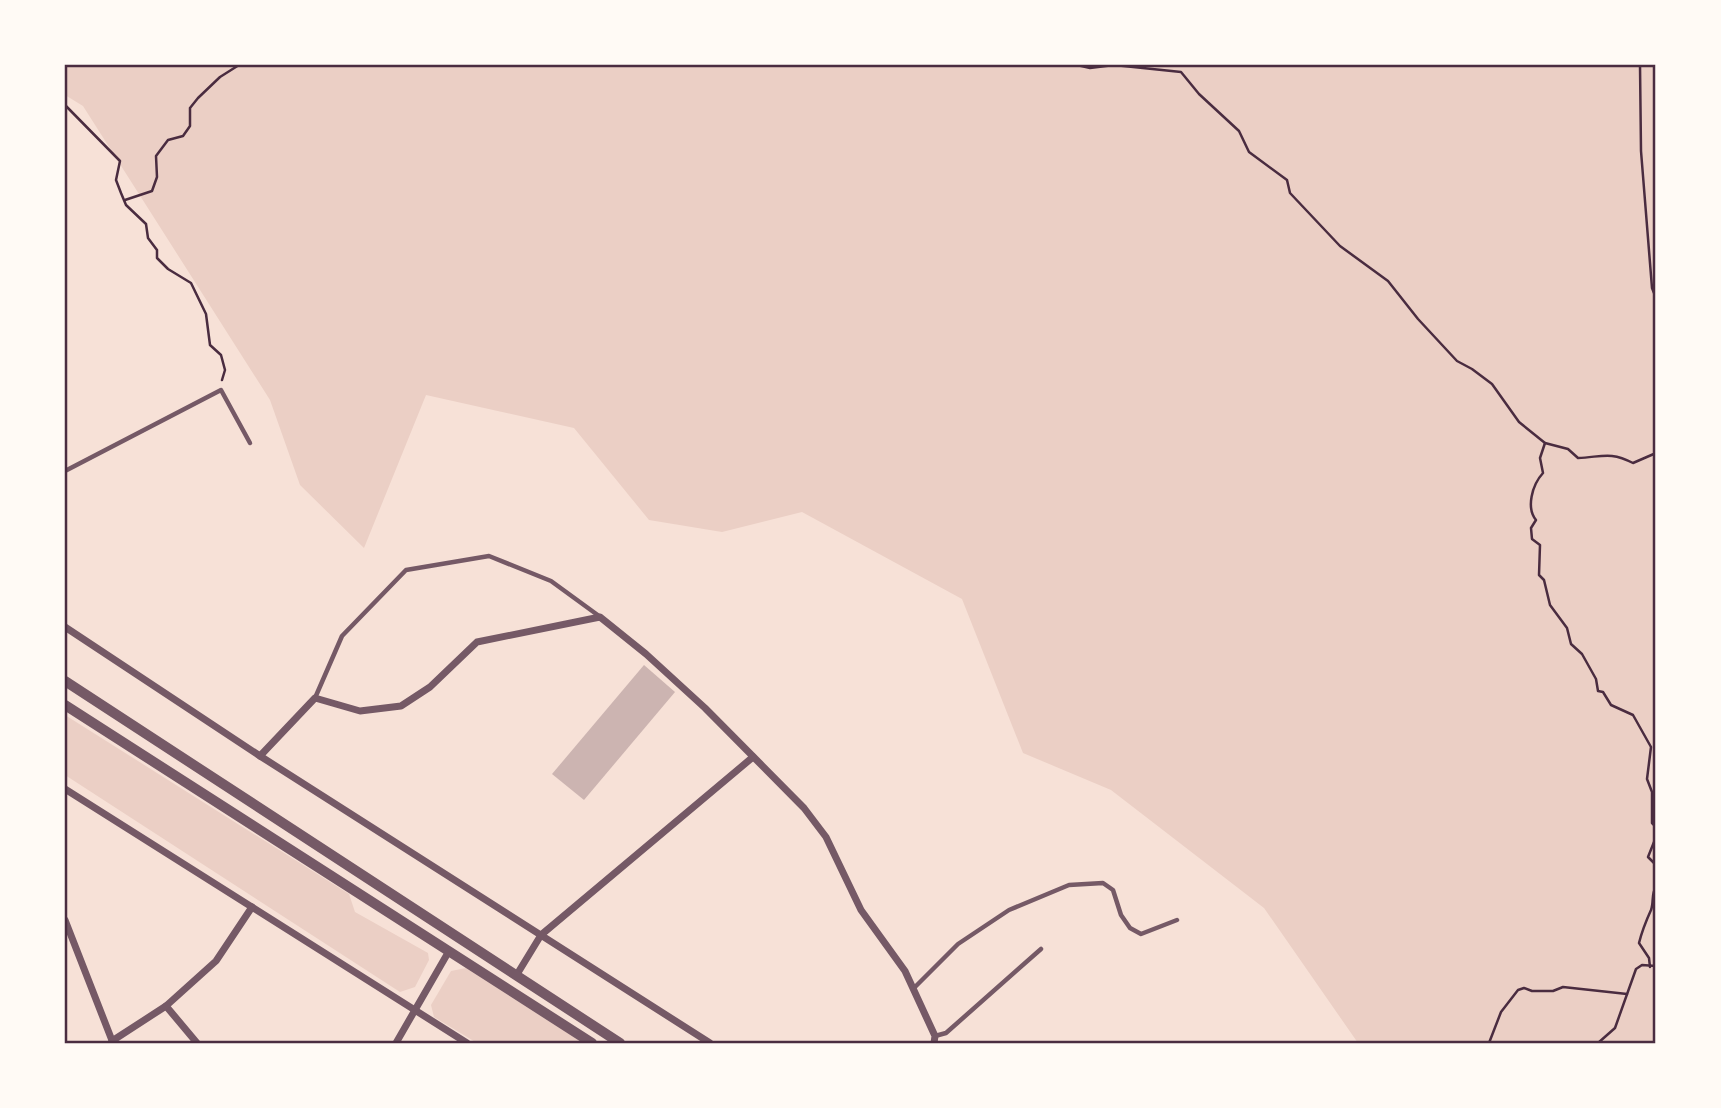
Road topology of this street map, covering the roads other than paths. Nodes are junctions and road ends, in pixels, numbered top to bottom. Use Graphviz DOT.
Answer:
graph roads {
  1 [pos="250,443"];
  2 [pos="65,471"];
  3 [pos="600,617"];
  4 [pos="65,627"];
  5 [pos="65,681"];
  6 [pos="315,698"];
  7 [pos="65,705"];
  8 [pos="260,756"];
  9 [pos="752,757"];
  10 [pos="65,789"];
  11 [pos="252,907"];
  12 [pos="65,920"];
  13 [pos="1177,920"];
  14 [pos="541,935"];
  15 [pos="1041,949"];
  16 [pos="449,951"];
  17 [pos="516,976"];
  18 [pos="914,988"];
  19 [pos="166,1006"];
  20 [pos="415,1010"];
  21 [pos="934,1039"];
  22 [pos="113,1042"];
  23 [pos="197,1043"];
  24 [pos="396,1043"];
  25 [pos="467,1043"];
  26 [pos="592,1043"];
  27 [pos="620,1043"];
  28 [pos="710,1043"];
  1 -- 2 [label="lane"];
  3 -- 6 [label="street"];
  3 -- 6 [label="lane"];
  3 -- 9 [label="street"];
  4 -- 8 [label="street"];
  5 -- 17 [label="street"];
  6 -- 8 [label="street"];
  7 -- 16 [label="street"];
  8 -- 14 [label="street"];
  9 -- 14 [label="street"];
  9 -- 18 [label="street"];
  10 -- 11 [label="street"];
  11 -- 19 [label="street"];
  11 -- 20 [label="street"];
  12 -- 22 [label="street"];
  13 -- 18 [label="lane"];
  14 -- 17 [label="street"];
  14 -- 28 [label="street"];
  15 -- 21 [label="lane"];
  16 -- 20 [label="street"];
  16 -- 26 [label="street"];
  17 -- 27 [label="street"];
  18 -- 21 [label="street"];
  19 -- 22 [label="street"];
  19 -- 23 [label="street"];
  20 -- 24 [label="street"];
  20 -- 25 [label="street"];
}
